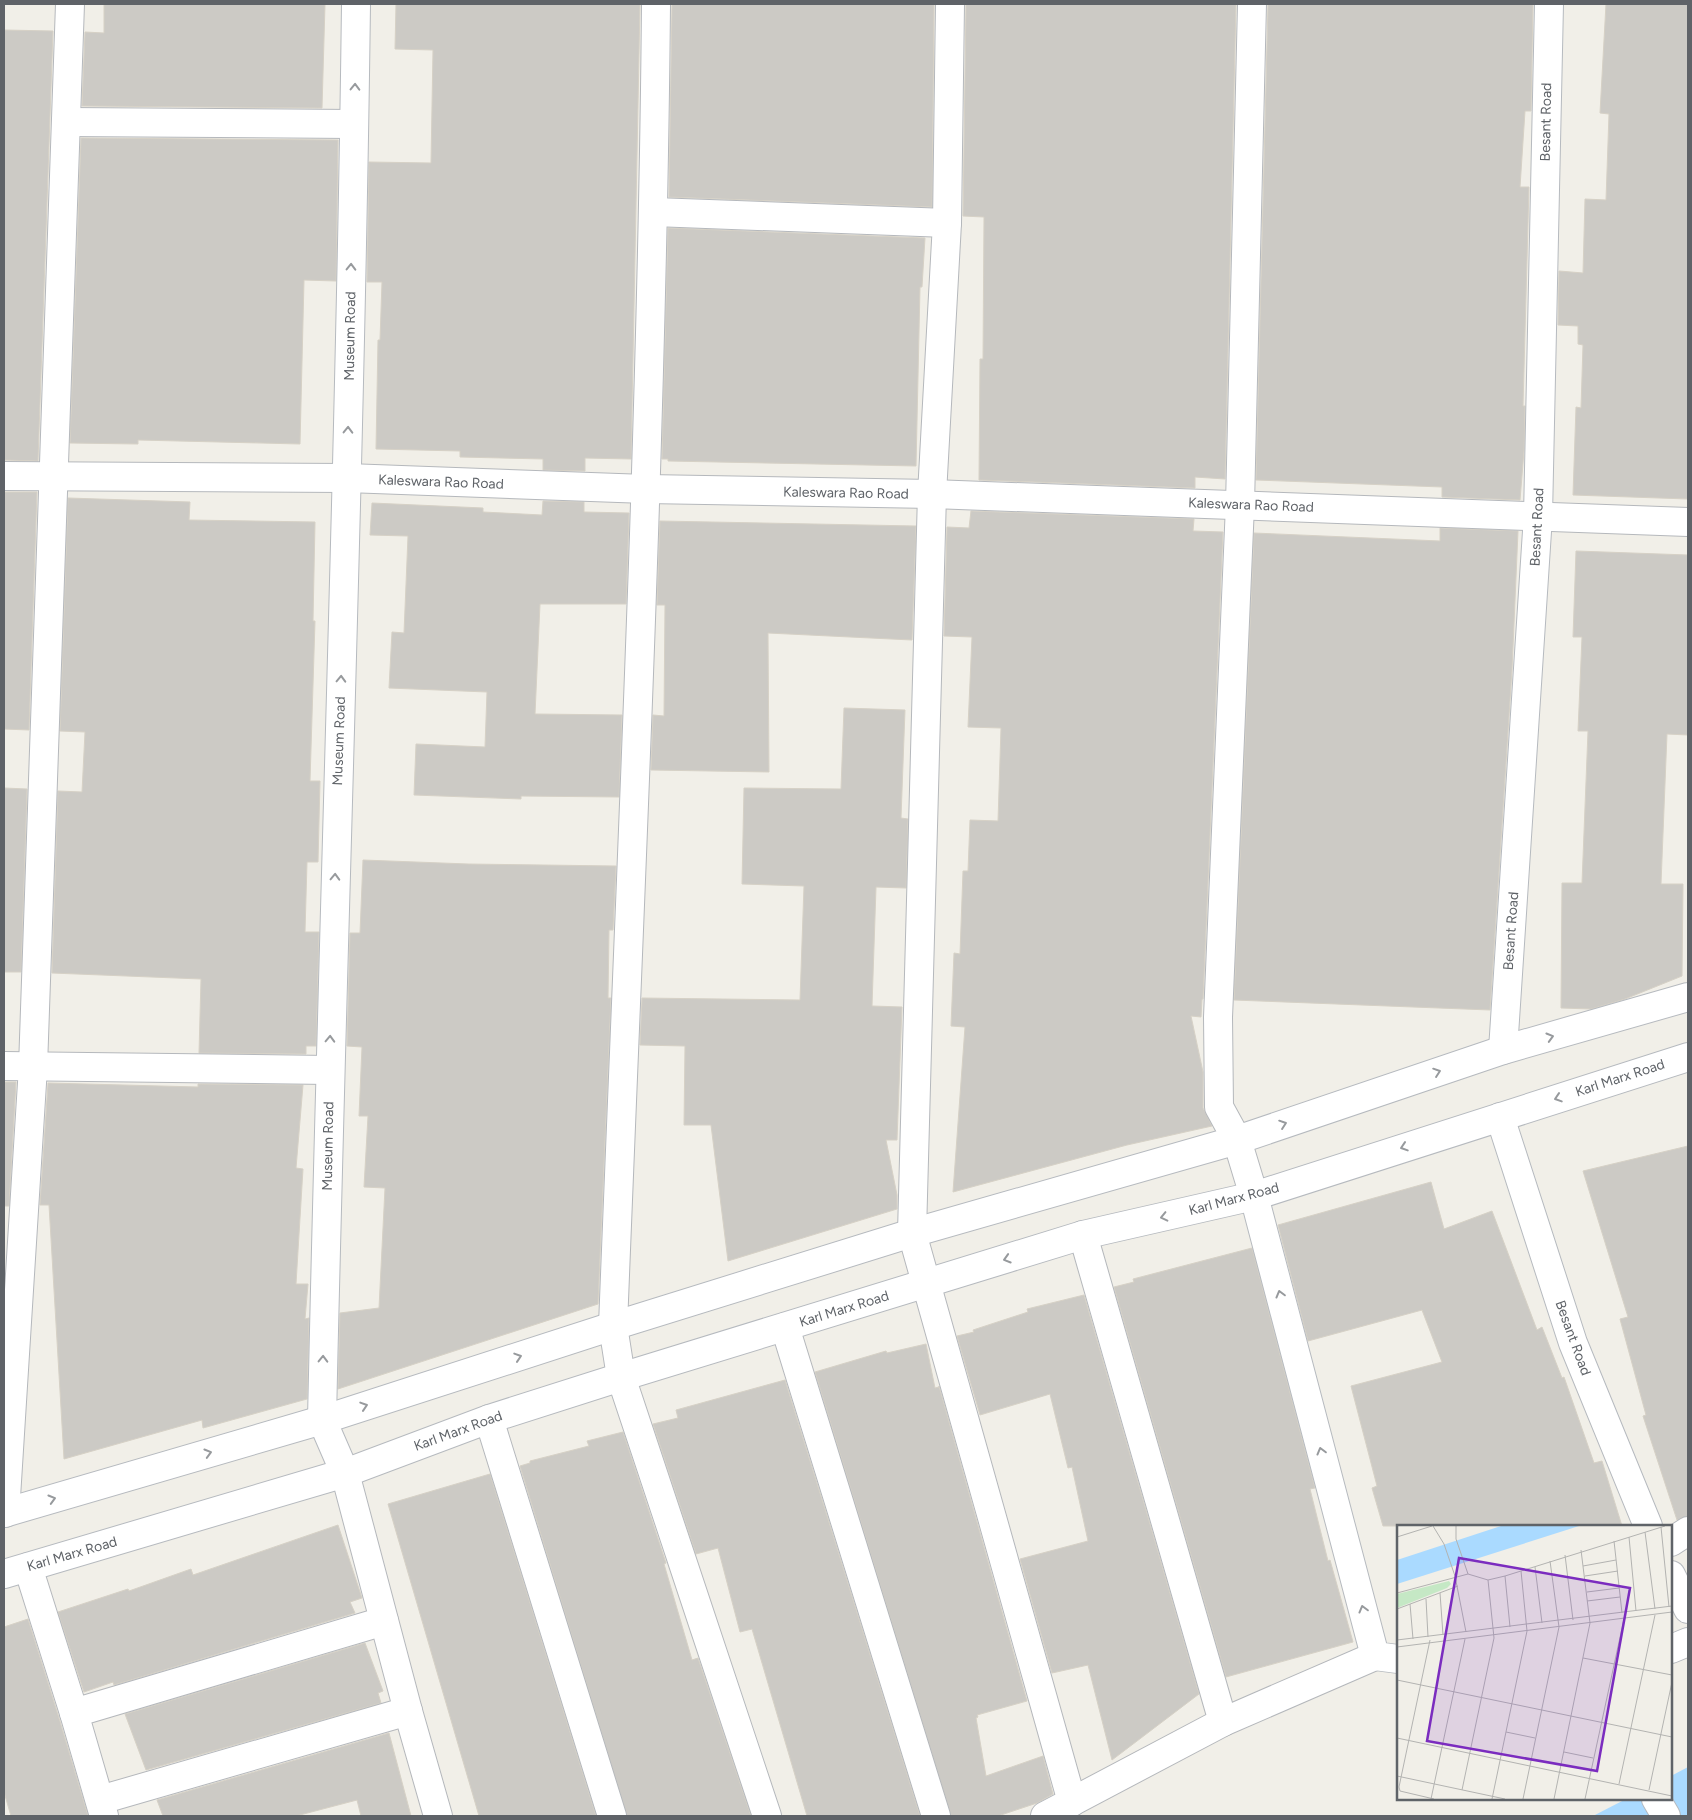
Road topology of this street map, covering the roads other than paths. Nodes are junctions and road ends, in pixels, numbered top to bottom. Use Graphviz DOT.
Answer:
graph roads {
  1 [pos="70,4"];
  2 [pos="356,4"];
  3 [pos="656,4"];
  4 [pos="950,4"];
  5 [pos="1252,4"];
  6 [pos="1549,4"];
  7 [pos="66,122"];
  8 [pos="354,124"];
  9 [pos="654,212"];
  10 [pos="947,223"];
  11 [pos="4,476"];
  12 [pos="53,476"];
  13 [pos="347,478"];
  14 [pos="646,488"];
  15 [pos="932,494"];
  16 [pos="1240,505"];
  17 [pos="1538,516"];
  18 [pos="1688,522"];
  19 [pos="1688,997"];
  20 [pos="1504,1050"];
  21 [pos="1688,1056"];
  22 [pos="4,1066"];
  23 [pos="33,1067"];
  24 [pos="329,1070"];
  25 [pos="1500,1116"];
  26 [pos="1237,1140"];
  27 [pos="1254,1196"];
  28 [pos="912,1233"];
  29 [pos="1083,1235"];
  30 [pos="925,1284"];
  31 [pos="612,1326"];
  32 [pos="785,1327"];
  33 [pos="621,1377"];
  34 [pos="322,1420"];
  35 [pos="489,1420"];
  36 [pos="345,1473"];
  37 [pos="4,1513"];
  38 [pos="1648,1525"];
  39 [pos="1688,1531"];
  40 [pos="1672,1541"];
  41 [pos="16,1571"];
  42 [pos="1672,1577"];
  43 [pos="1688,1610"];
  44 [pos="384,1621"];
  45 [pos="1688,1642"];
  46 [pos="1672,1649"];
  47 [pos="1387,1657"];
  48 [pos="408,1711"];
  49 [pos="74,1713"];
  50 [pos="1223,1722"];
  51 [pos="1657,1800"];
  52 [pos="1072,1802"];
  53 [pos="102,1808"];
  54 [pos="438,1816"];
  55 [pos="612,1816"];
  56 [pos="767,1816"];
  57 [pos="936,1816"];
  58 [pos="1045,1816"];
  59 [pos="1666,1816"];
  1 -- 7 [label="street"];
  8 -- 2 [label="street, Museum Road, one-way"];
  3 -- 9 [label="street"];
  4 -- 10 [label="street"];
  5 -- 16 [label="street"];
  6 -- 17 [label="street, Besant Road"];
  7 -- 8 [label="street"];
  7 -- 12 [label="street"];
  13 -- 8 [label="street, Museum Road, one-way"];
  9 -- 10 [label="street"];
  9 -- 14 [label="street"];
  10 -- 15 [label="street"];
  11 -- 12 [label="street, Kaleswara Rao Road"];
  12 -- 13 [label="street, Kaleswara Rao Road"];
  12 -- 23 [label="street"];
  13 -- 14 [label="street, Kaleswara Rao Road"];
  24 -- 13 [label="street, Museum Road, one-way"];
  14 -- 15 [label="street, Kaleswara Rao Road"];
  14 -- 31 [label="street"];
  15 -- 16 [label="street, Kaleswara Rao Road"];
  15 -- 28 [label="street"];
  16 -- 17 [label="street, Kaleswara Rao Road"];
  16 -- 26 [label="street"];
  17 -- 18 [label="street, Kaleswara Rao Road"];
  17 -- 20 [label="street, Besant Road"];
  20 -- 19 [label="street, one-way"];
  26 -- 20 [label="street, one-way"];
  21 -- 25 [label="street, Karl Marx Road, one-way"];
  22 -- 23 [label="street"];
  23 -- 24 [label="street"];
  23 -- 37 [label="street"];
  34 -- 24 [label="street, Museum Road, one-way"];
  25 -- 27 [label="street, Karl Marx Road, one-way"];
  25 -- 38 [label="street, Besant Road"];
  26 -- 27 [label="street"];
  26 -- 28 [label="street"];
  27 -- 29 [label="street, Karl Marx Road, one-way"];
  47 -- 27 [label="street, one-way"];
  28 -- 30 [label="street"];
  28 -- 31 [label="street"];
  29 -- 30 [label="street, Karl Marx Road, one-way"];
  29 -- 50 [label="street"];
  30 -- 32 [label="street, Karl Marx Road"];
  30 -- 52 [label="street"];
  31 -- 33 [label="street"];
  34 -- 31 [label="street, one-way"];
  32 -- 33 [label="street, Karl Marx Road"];
  32 -- 57 [label="street"];
  33 -- 35 [label="street, Karl Marx Road"];
  33 -- 56 [label="street"];
  34 -- 36 [label="street, Museum Road"];
  37 -- 34 [label="street, one-way"];
  35 -- 36 [label="street, Karl Marx Road"];
  35 -- 55 [label="street"];
  36 -- 41 [label="street, Karl Marx Road"];
  36 -- 44 [label="street, Museum Road"];
  39 -- 40 [label="street"];
  41 -- 49 [label="street"];
  42 -- 43 [label="street"];
  44 -- 48 [label="street, Museum Road"];
  44 -- 49 [label="street"];
  45 -- 46 [label="street"];
  47 -- 50 [label="street"];
  48 -- 53 [label="street"];
  48 -- 54 [label="street, Museum Road"];
  49 -- 53 [label="street"];
  50 -- 52 [label="street"];
  51 -- 59 [label="street"];
  52 -- 58 [label="street"];
}
